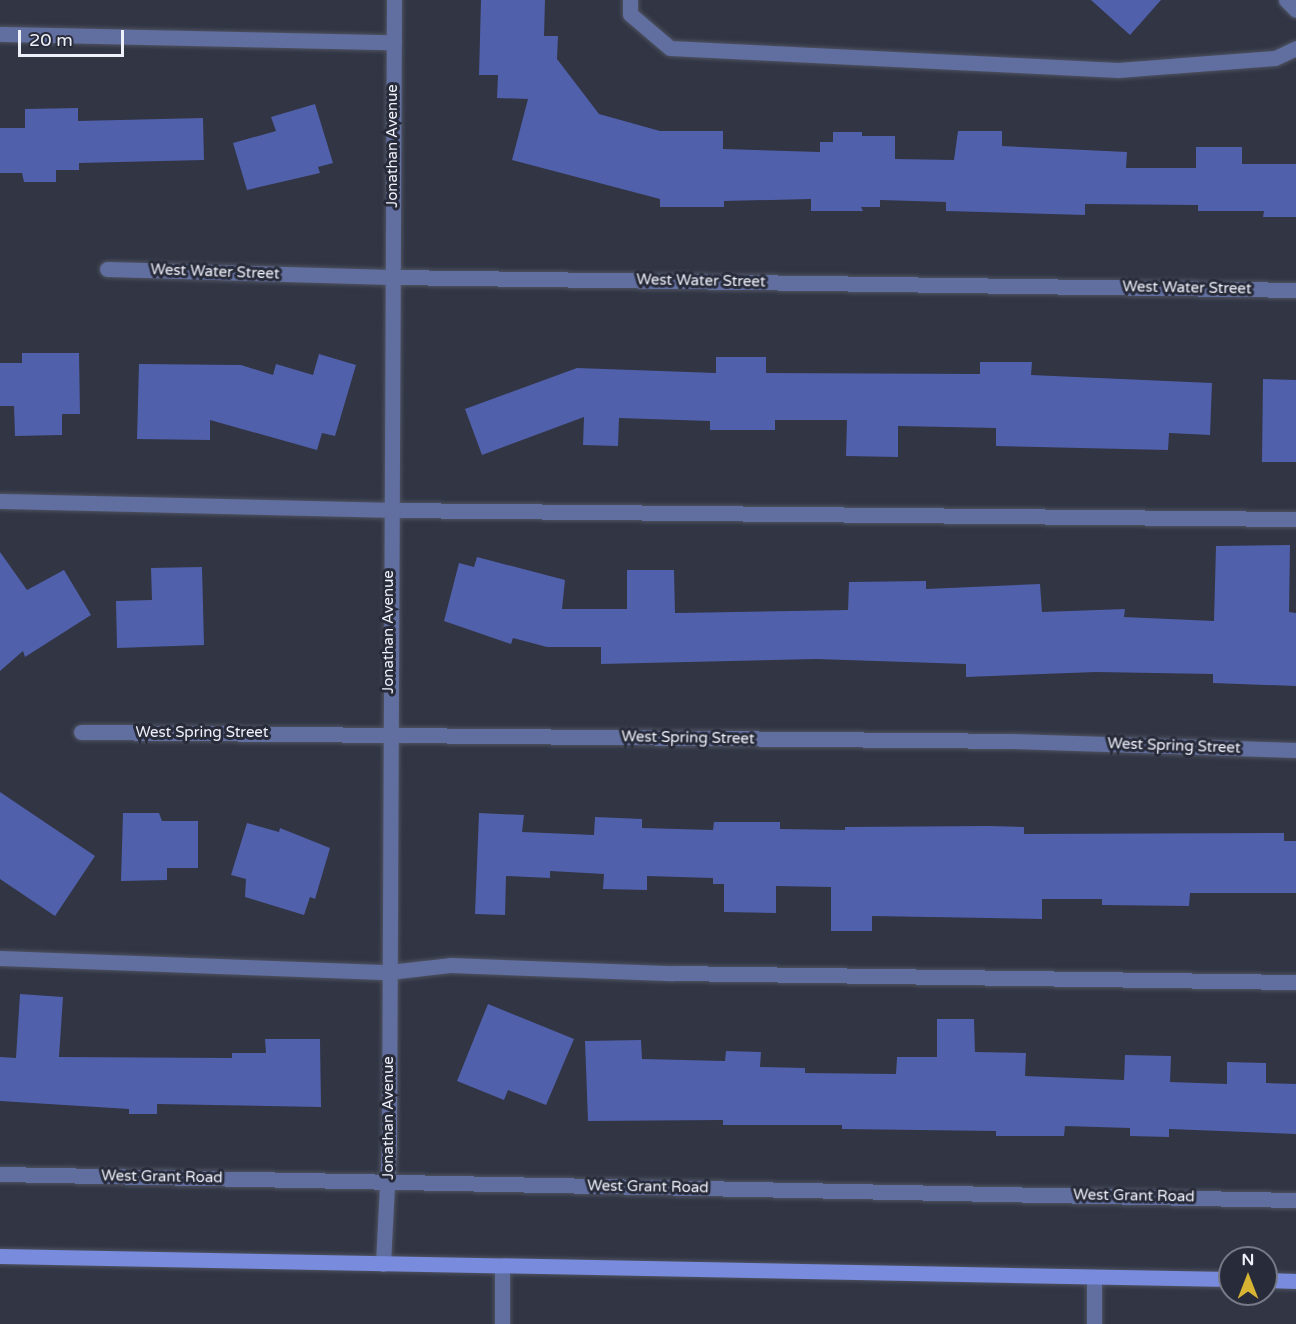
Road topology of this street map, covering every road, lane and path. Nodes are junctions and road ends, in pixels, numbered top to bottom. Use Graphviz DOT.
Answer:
graph roads {
  1 [pos="394,0"];
  2 [pos="630,0"];
  3 [pos="1286,0"];
  4 [pos="1296,10"];
  5 [pos="0,34"];
  6 [pos="394,42"];
  7 [pos="1296,48"];
  8 [pos="107,269"];
  9 [pos="393,277"];
  10 [pos="1296,290"];
  11 [pos="0,501"];
  12 [pos="390,510"];
  13 [pos="1296,519"];
  14 [pos="81,732"];
  15 [pos="388,734"];
  16 [pos="1296,750"];
  17 [pos="0,958"];
  18 [pos="389,972"];
  19 [pos="1296,982"];
  20 [pos="0,1174"];
  21 [pos="389,1182"];
  22 [pos="1296,1200"];
  23 [pos="0,1256"];
  24 [pos="383,1264"];
  25 [pos="502,1266"];
  26 [pos="1094,1277"];
  27 [pos="1218,1279"];
  28 [pos="1278,1280"];
  29 [pos="1296,1281"];
  30 [pos="502,1324"];
  31 [pos="1094,1324"];
  1 -- 6 [label="street, Jonathan Avenue"];
  2 -- 7 [label="street"];
  3 -- 4 [label="street"];
  5 -- 6 [label="street"];
  6 -- 9 [label="street, Jonathan Avenue"];
  8 -- 9 [label="street, West Water Street"];
  9 -- 10 [label="street, West Water Street"];
  9 -- 12 [label="street, Jonathan Avenue"];
  11 -- 12 [label="street"];
  12 -- 13 [label="street"];
  12 -- 15 [label="street, Jonathan Avenue"];
  14 -- 15 [label="street, West Spring Street"];
  15 -- 16 [label="street, West Spring Street"];
  15 -- 18 [label="street, Jonathan Avenue"];
  17 -- 18 [label="street"];
  18 -- 19 [label="street"];
  18 -- 21 [label="street, Jonathan Avenue"];
  20 -- 21 [label="street, West Grant Road"];
  21 -- 22 [label="street, West Grant Road"];
  21 -- 24 [label="street, Jonathan Avenue"];
  23 -- 24 [label="main road"];
  24 -- 25 [label="main road"];
  25 -- 26 [label="main road"];
  25 -- 30 [label="street"];
  26 -- 27 [label="main road"];
  26 -- 31 [label="street"];
  28 -- 29 [label="main road"];
}
